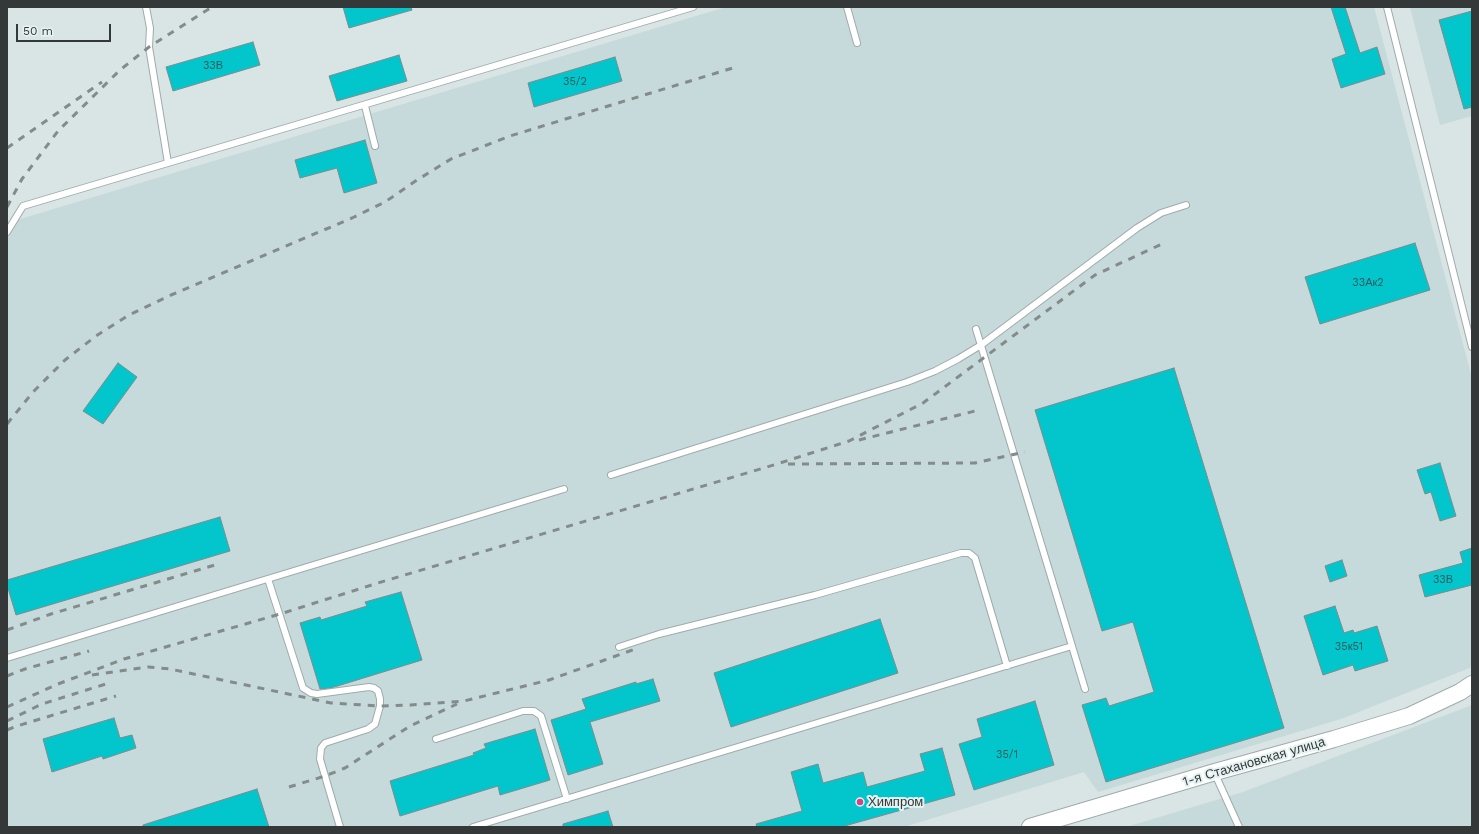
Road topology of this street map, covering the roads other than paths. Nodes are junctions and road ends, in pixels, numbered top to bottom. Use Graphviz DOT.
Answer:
graph roads {
  1 [pos="146,7"];
  2 [pos="693,7"];
  3 [pos="847,7"];
  4 [pos="1387,7"];
  5 [pos="857,43"];
  6 [pos="365,106"];
  7 [pos="375,146"];
  8 [pos="168,163"];
  9 [pos="1186,205"];
  10 [pos="7,232"];
  11 [pos="976,329"];
  12 [pos="981,345"];
  13 [pos="1472,347"];
  14 [pos="611,474"];
  15 [pos="564,489"];
  16 [pos="268,579"];
  17 [pos="1072,646"];
  18 [pos="619,647"];
  19 [pos="7,658"];
  20 [pos="1007,666"];
  21 [pos="1472,684"];
  22 [pos="1085,689"];
  23 [pos="436,739"];
  24 [pos="1214,772"];
  25 [pos="567,799"];
  26 [pos="340,827"];
  27 [pos="473,827"];
  28 [pos="1030,827"];
  29 [pos="1239,827"];
  1 -- 8 [label="lane"];
  2 -- 6 [label="lane"];
  3 -- 5 [label="lane"];
  4 -- 13 [label="lane"];
  6 -- 7 [label="lane"];
  6 -- 8 [label="lane"];
  8 -- 10 [label="lane"];
  9 -- 12 [label="lane"];
  11 -- 12 [label="lane"];
  12 -- 14 [label="lane"];
  12 -- 17 [label="lane"];
  15 -- 16 [label="lane"];
  16 -- 19 [label="lane"];
  16 -- 26 [label="lane"];
  17 -- 20 [label="lane"];
  17 -- 22 [label="lane"];
  18 -- 20 [label="lane"];
  20 -- 25 [label="lane"];
  21 -- 24 [label="main road, 1-я Стахановская улица"];
  23 -- 25 [label="lane"];
  24 -- 28 [label="main road, 1-я Стахановская улица"];
  24 -- 29 [label="lane"];
  25 -- 27 [label="lane"];
}
